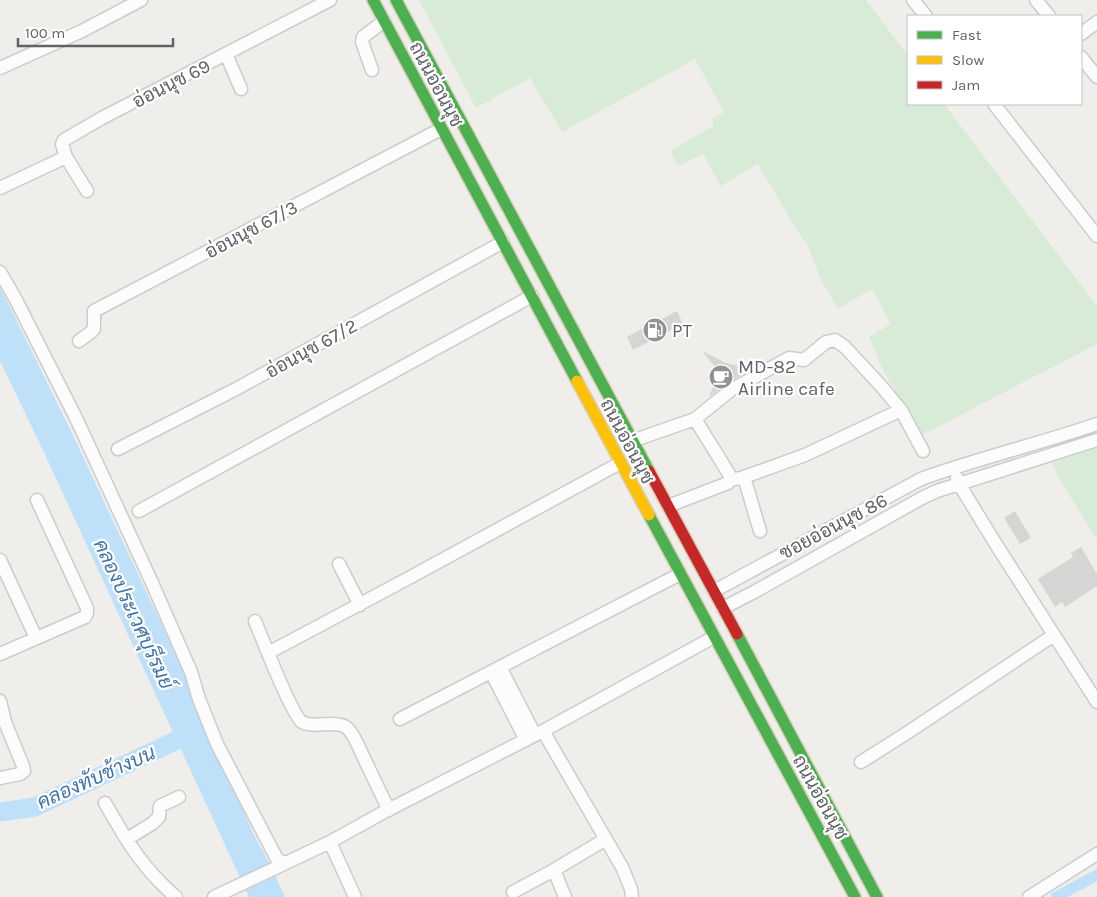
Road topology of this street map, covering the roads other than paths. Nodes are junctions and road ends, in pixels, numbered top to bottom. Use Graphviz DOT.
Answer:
graph roads {
  1 [pos="141,0"];
  2 [pos="330,0"];
  3 [pos="373,0"];
  4 [pos="396,0"];
  5 [pos="913,0"];
  6 [pos="1036,0"];
  7 [pos="122,4"];
  8 [pos="925,15"];
  9 [pos="1047,15"];
  10 [pos="384,21"];
  11 [pos="1097,22"];
  12 [pos="1082,33"];
  13 [pos="226,54"];
  14 [pos="1082,62"];
  15 [pos="0,68"];
  16 [pos="372,70"];
  17 [pos="1097,77"];
  18 [pos="242,89"];
  19 [pos="995,105"];
  20 [pos="441,129"];
  21 [pos="66,157"];
  22 [pos="0,188"];
  23 [pos="87,191"];
  24 [pos="1097,236"];
  25 [pos="503,242"];
  26 [pos="0,272"];
  27 [pos="532,296"];
  28 [pos="79,341"];
  29 [pos="901,410"];
  30 [pos="695,419"];
  31 [pos="1097,424"];
  32 [pos="1097,440"];
  33 [pos="632,441"];
  34 [pos="118,449"];
  35 [pos="923,451"];
  36 [pos="620,464"];
  37 [pos="954,468"];
  38 [pos="744,477"];
  39 [pos="731,480"];
  40 [pos="959,484"];
  41 [pos="37,500"];
  42 [pos="668,506"];
  43 [pos="139,511"];
  44 [pos="760,531"];
  45 [pos="0,560"];
  46 [pos="339,564"];
  47 [pos="680,574"];
  48 [pos="714,591"];
  49 [pos="695,602"];
  50 [pos="360,605"];
  51 [pos="723,608"];
  52 [pos="704,619"];
  53 [pos="255,621"];
  54 [pos="1054,635"];
  55 [pos="714,637"];
  56 [pos="36,638"];
  57 [pos="268,653"];
  58 [pos="0,654"];
  59 [pos="496,669"];
  60 [pos="0,701"];
  61 [pos="1097,702"];
  62 [pos="400,718"];
  63 [pos="535,736"];
  64 [pos="861,762"];
  65 [pos="0,778"];
  66 [pos="179,797"];
  67 [pos="105,803"];
  68 [pos="389,810"];
  69 [pos="606,838"];
  70 [pos="127,839"];
  71 [pos="330,842"];
  72 [pos="1097,854"];
  73 [pos="282,864"];
  74 [pos="554,870"];
  75 [pos="514,892"];
  76 [pos="176,897"];
  77 [pos="214,897"];
  78 [pos="355,897"];
  79 [pos="565,897"];
  80 [pos="632,897"];
  81 [pos="855,897"];
  82 [pos="877,897"];
  83 [pos="1029,897"];
  1 -- 7 [label="street"];
  2 -- 13 [label="street, อ่อนนุช 69"];
  3 -- 10 [label="main road, ถนนอ่อนนุช"];
  4 -- 33 [label="main road, ถนนอ่อนนุช"];
  5 -- 8 [label="street"];
  6 -- 9 [label="street"];
  7 -- 15 [label="street"];
  10 -- 16 [label="street"];
  10 -- 20 [label="main road, ถนนอ่อนนุช"];
  11 -- 12 [label="street"];
  13 -- 18 [label="street"];
  13 -- 21 [label="street, อ่อนนุช 69"];
  14 -- 17 [label="street"];
  19 -- 24 [label="street"];
  20 -- 25 [label="main road, ถนนอ่อนนุช"];
  20 -- 28 [label="street, อ่อนนุช 67/3"];
  21 -- 22 [label="street"];
  21 -- 23 [label="street"];
  25 -- 27 [label="main road, ถนนอ่อนนุช"];
  25 -- 34 [label="street, อ่อนนุช 67/2"];
  26 -- 73 [label="street"];
  27 -- 36 [label="main road, ถนนอ่อนนุช"];
  27 -- 43 [label="street"];
  29 -- 30 [label="street"];
  29 -- 35 [label="street"];
  29 -- 38 [label="street"];
  30 -- 33 [label="street"];
  30 -- 39 [label="street"];
  31 -- 37 [label="street, ซอยอ่อนนุช 86"];
  32 -- 40 [label="street, ซอยอ่อนนุช 86"];
  33 -- 42 [label="main road, ถนนอ่อนนุช"];
  36 -- 47 [label="main road, ถนนอ่อนนุช"];
  36 -- 50 [label="street"];
  37 -- 40 [label="street"];
  37 -- 48 [label="street, ซอยอ่อนนุช 86"];
  38 -- 39 [label="street"];
  38 -- 44 [label="street"];
  39 -- 42 [label="street"];
  40 -- 51 [label="street, ซอยอ่อนนุช 86"];
  40 -- 54 [label="street"];
  41 -- 56 [label="street"];
  42 -- 48 [label="main road, ถนนอ่อนนุช"];
  45 -- 56 [label="street"];
  46 -- 50 [label="street"];
  47 -- 49 [label="main road, ถนนอ่อนนุช"];
  47 -- 59 [label="street"];
  48 -- 49 [label="main road"];
  48 -- 51 [label="main road, ถนนอ่อนนุช"];
  49 -- 52 [label="main road, ถนนอ่อนนุช"];
  50 -- 57 [label="street"];
  51 -- 52 [label="main road"];
  51 -- 82 [label="main road, ถนนอ่อนนุช"];
  52 -- 55 [label="main road, ถนนอ่อนนุช"];
  53 -- 57 [label="street"];
  54 -- 61 [label="street"];
  54 -- 64 [label="street"];
  55 -- 63 [label="street"];
  55 -- 81 [label="main road, ถนนอ่อนนุช"];
  56 -- 58 [label="street"];
  57 -- 68 [label="street"];
  59 -- 62 [label="street"];
  59 -- 63 [label="street"];
  60 -- 65 [label="street"];
  63 -- 68 [label="street"];
  63 -- 69 [label="street"];
  66 -- 70 [label="street"];
  67 -- 70 [label="street"];
  68 -- 71 [label="street"];
  69 -- 74 [label="street"];
  69 -- 80 [label="street"];
  70 -- 76 [label="street"];
  71 -- 73 [label="street"];
  71 -- 78 [label="street"];
  72 -- 83 [label="street"];
  73 -- 77 [label="street"];
  74 -- 75 [label="street"];
  74 -- 79 [label="street"];
}
